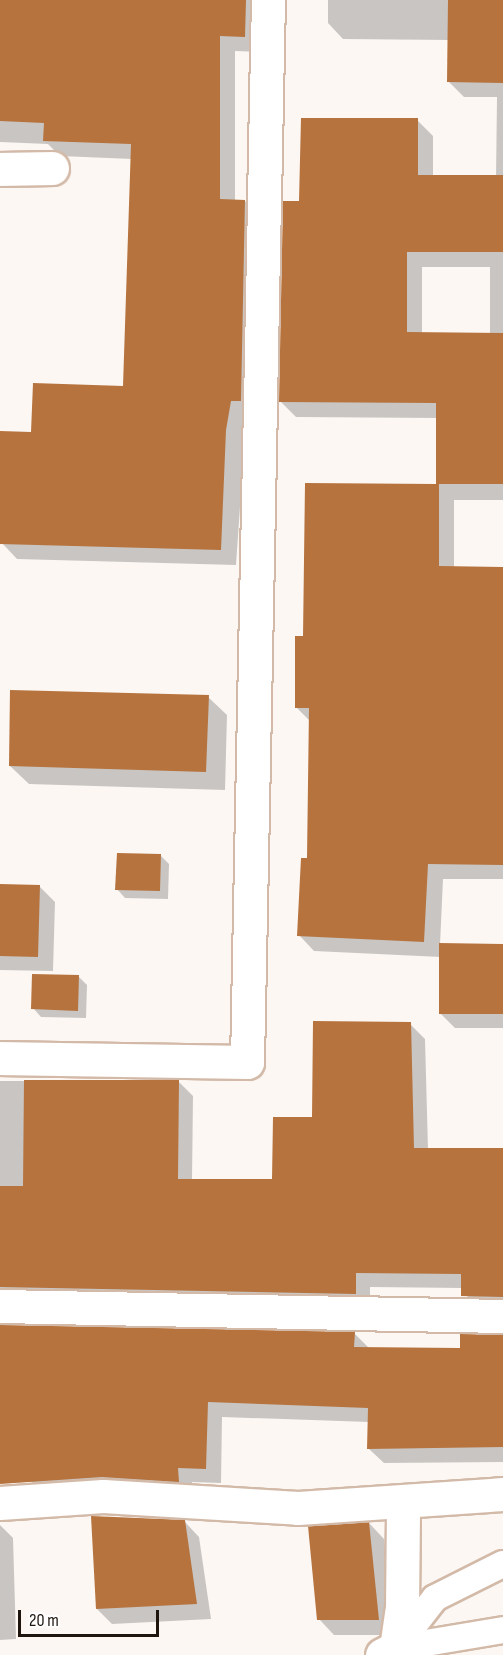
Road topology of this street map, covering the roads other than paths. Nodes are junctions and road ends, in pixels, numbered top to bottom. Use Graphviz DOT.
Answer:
graph roads {
  1 [pos="268,0"];
  2 [pos="52,168"];
  3 [pos="0,169"];
  4 [pos="0,1058"];
  5 [pos="0,1306"];
  6 [pos="503,1316"];
  7 [pos="503,1494"];
  8 [pos="0,1503"];
  9 [pos="403,1504"];
  10 [pos="503,1564"];
  11 [pos="503,1630"];
  12 [pos="389,1652"];
  1 -- 4 [label="street"];
  2 -- 3 [label="street"];
  5 -- 6 [label="street"];
  7 -- 9 [label="street"];
  8 -- 9 [label="street"];
  9 -- 12 [label="street"];
  10 -- 12 [label="lane"];
  11 -- 12 [label="lane"];
}
